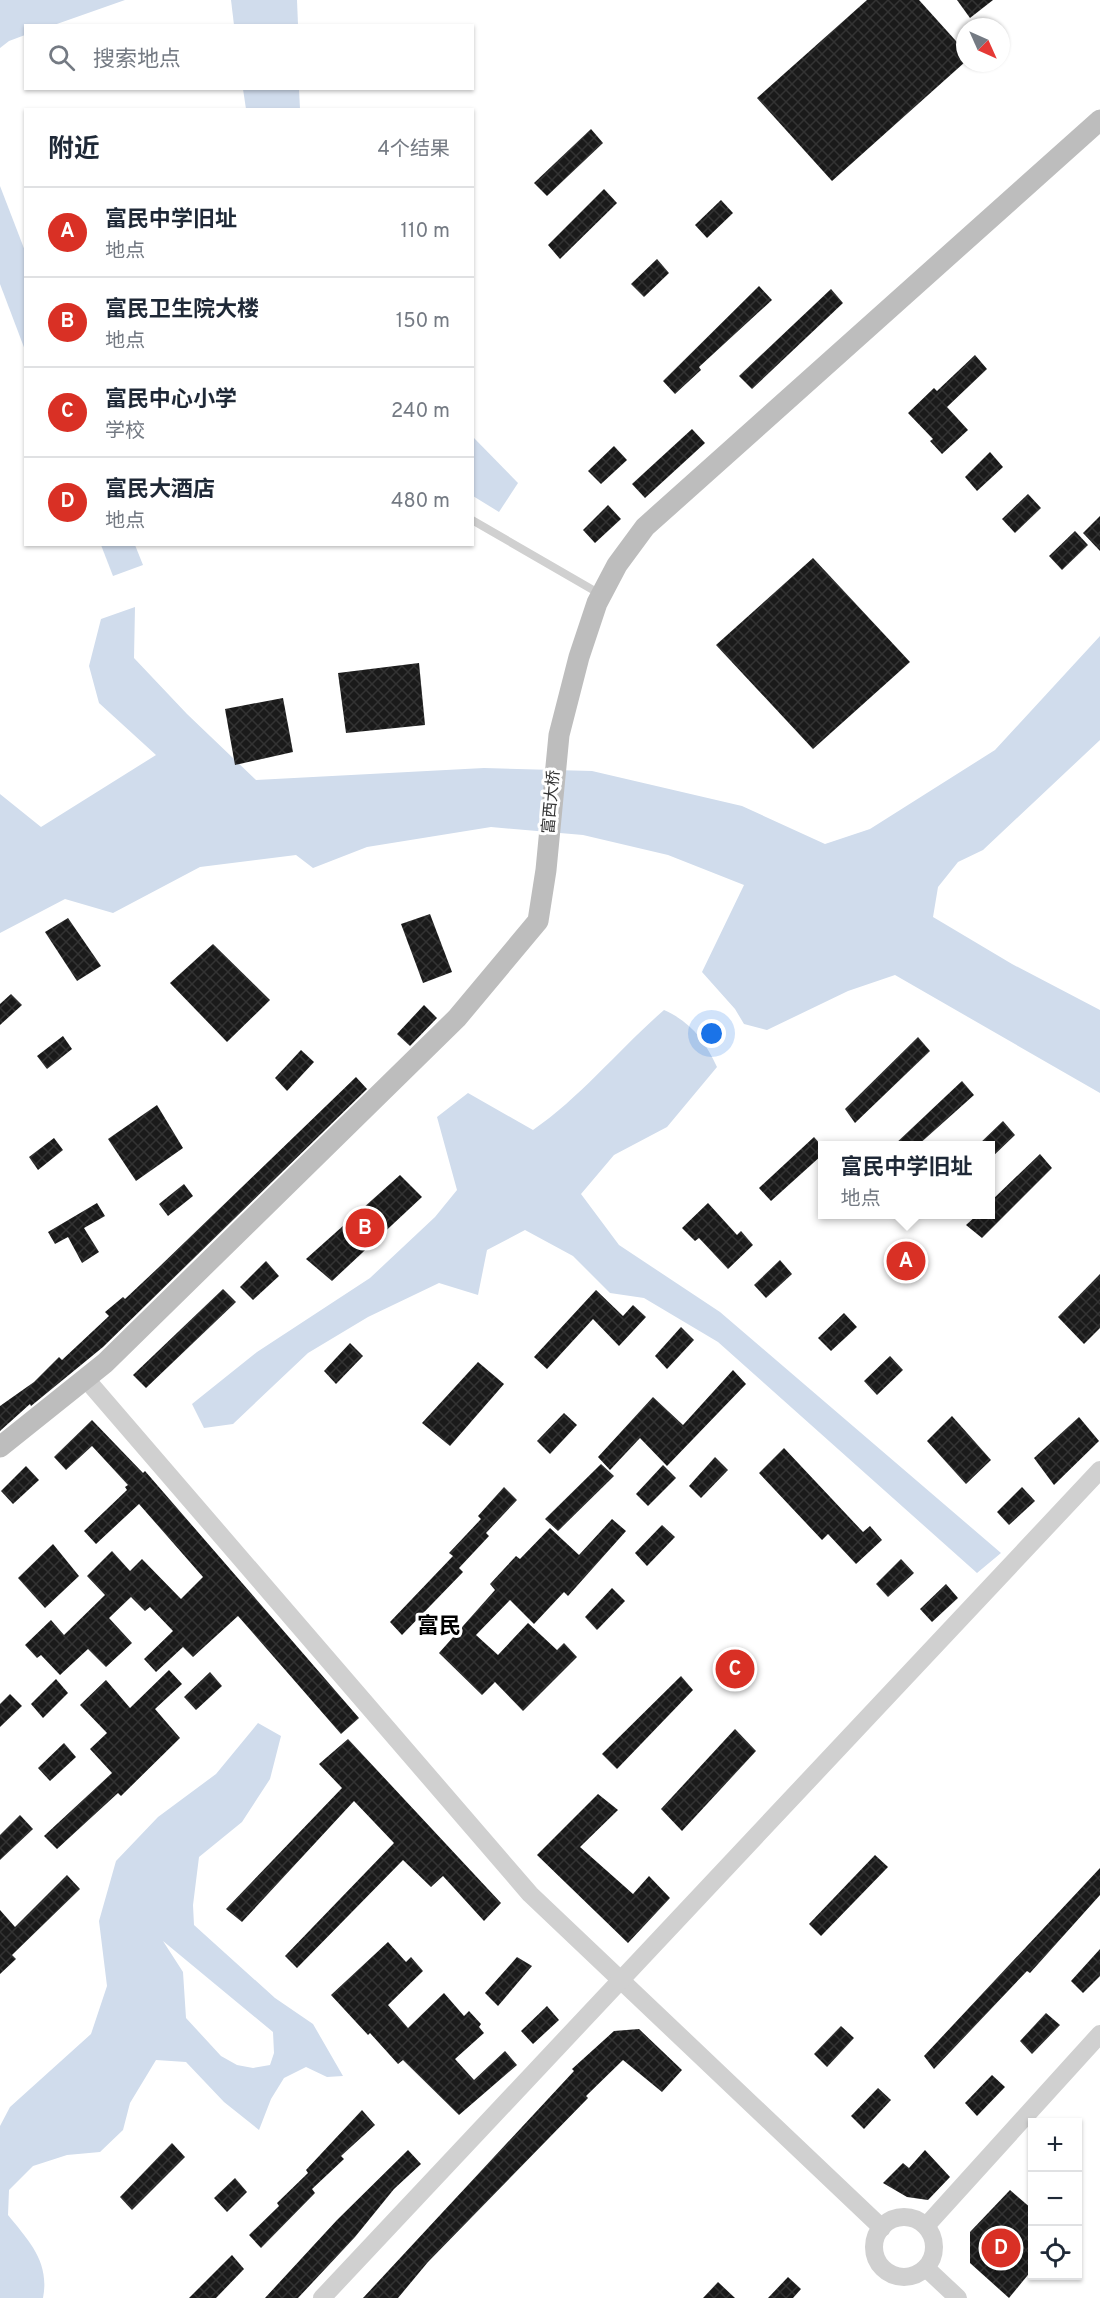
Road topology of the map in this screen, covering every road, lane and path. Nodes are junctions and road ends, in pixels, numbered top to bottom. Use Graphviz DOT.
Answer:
graph roads {
  1 [pos="1100,120"];
  2 [pos="474,521"];
  3 [pos="602,595"];
  4 [pos="86,1379"];
  5 [pos="0,1447"];
  6 [pos="1100,1470"];
  7 [pos="620,1979"];
  8 [pos="1100,2034"];
  9 [pos="926,2226"];
  10 [pos="882,2228"];
  11 [pos="926,2268"];
  12 [pos="322,2298"];
  13 [pos="958,2298"];
  1 -- 3 [label="main road, 富西大桥"];
  2 -- 3 [label="lane"];
  3 -- 4 [label="main road, 富西大桥"];
  4 -- 5 [label="main road, 富西大桥"];
  4 -- 7 [label="street"];
  6 -- 7 [label="street"];
  7 -- 10 [label="street"];
  7 -- 12 [label="street"];
  8 -- 9 [label="street"];
  9 -- 10 [label="street"];
  9 -- 11 [label="street"];
  10 -- 11 [label="street"];
  11 -- 13 [label="street"];
}
